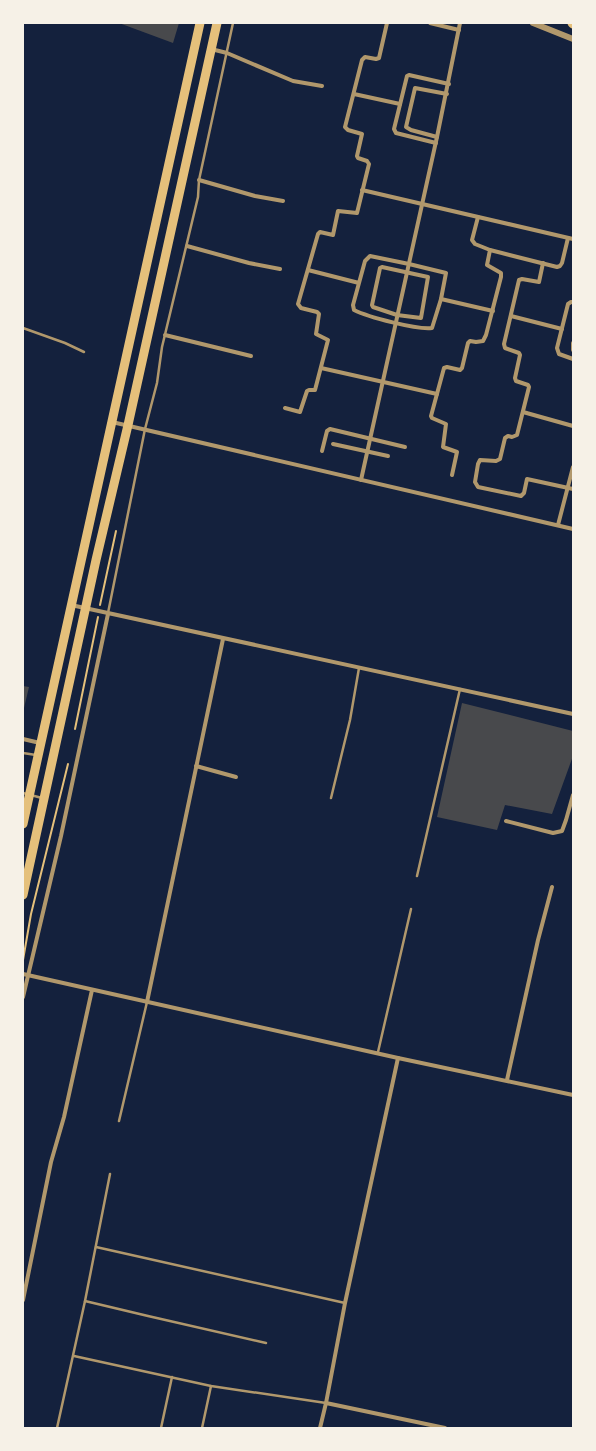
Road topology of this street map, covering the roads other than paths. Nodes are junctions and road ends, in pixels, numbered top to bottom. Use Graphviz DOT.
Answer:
graph roads {
  1 [pos="200,23"];
  2 [pos="217,23"];
  3 [pos="233,23"];
  4 [pos="387,23"];
  5 [pos="430,23"];
  6 [pos="460,23"];
  7 [pos="533,23"];
  8 [pos="459,30"];
  9 [pos="573,39"];
  10 [pos="211,49"];
  11 [pos="227,53"];
  12 [pos="449,84"];
  13 [pos="322,86"];
  14 [pos="354,94"];
  15 [pos="447,94"];
  16 [pos="400,104"];
  17 [pos="437,137"];
  18 [pos="436,143"];
  19 [pos="200,180"];
  20 [pos="362,190"];
  21 [pos="283,202"];
  22 [pos="422,204"];
  23 [pos="478,217"];
  24 [pos="571,239"];
  25 [pos="187,246"];
  26 [pos="490,250"];
  27 [pos="409,264"];
  28 [pos="543,264"];
  29 [pos="280,269"];
  30 [pos="308,270"];
  31 [pos="407,272"];
  32 [pos="359,283"];
  33 [pos="441,299"];
  34 [pos="573,302"];
  35 [pos="493,311"];
  36 [pos="397,315"];
  37 [pos="511,316"];
  38 [pos="396,322"];
  39 [pos="23,328"];
  40 [pos="562,329"];
  41 [pos="165,335"];
  42 [pos="573,344"];
  43 [pos="573,350"];
  44 [pos="84,352"];
  45 [pos="251,356"];
  46 [pos="573,359"];
  47 [pos="321,368"];
  48 [pos="382,381"];
  49 [pos="437,394"];
  50 [pos="285,408"];
  51 [pos="523,412"];
  52 [pos="111,422"];
  53 [pos="128,425"];
  54 [pos="573,426"];
  55 [pos="145,430"];
  56 [pos="370,439"];
  57 [pos="333,444"];
  58 [pos="404,447"];
  59 [pos="322,451"];
  60 [pos="367,452"];
  61 [pos="388,456"];
  62 [pos="573,467"];
  63 [pos="452,475"];
  64 [pos="361,480"];
  65 [pos="568,488"];
  66 [pos="573,489"];
  67 [pos="558,525"];
  68 [pos="573,529"];
  69 [pos="71,605"];
  70 [pos="85,608"];
  71 [pos="108,614"];
  72 [pos="223,639"];
  73 [pos="359,668"];
  74 [pos="460,689"];
  75 [pos="573,714"];
  76 [pos="23,739"];
  77 [pos="41,743"];
  78 [pos="23,753"];
  79 [pos="38,756"];
  80 [pos="196,766"];
  81 [pos="236,777"];
  82 [pos="26,794"];
  83 [pos="573,795"];
  84 [pos="44,798"];
  85 [pos="330,798"];
  86 [pos="506,821"];
  87 [pos="23,824"];
  88 [pos="417,876"];
  89 [pos="552,887"];
  90 [pos="23,895"];
  91 [pos="411,909"];
  92 [pos="23,974"];
  93 [pos="28,975"];
  94 [pos="92,990"];
  95 [pos="23,997"];
  96 [pos="147,1002"];
  97 [pos="378,1052"];
  98 [pos="398,1058"];
  99 [pos="507,1080"];
  100 [pos="573,1095"];
  101 [pos="119,1121"];
  102 [pos="110,1174"];
  103 [pos="96,1247"];
  104 [pos="23,1300"];
  105 [pos="85,1300"];
  106 [pos="345,1303"];
  107 [pos="266,1343"];
  108 [pos="74,1356"];
  109 [pos="172,1377"];
  110 [pos="211,1386"];
  111 [pos="326,1403"];
  112 [pos="57,1428"];
  113 [pos="161,1428"];
  114 [pos="202,1428"];
  115 [pos="320,1428"];
  116 [pos="445,1428"];
  1 -- 52 [label="highway"];
  2 -- 10 [label="highway"];
  3 -- 11 [label="lane"];
  4 -- 14 [label="street"];
  5 -- 8 [label="street"];
  6 -- 8 [label="street"];
  7 -- 9 [label="street"];
  8 -- 12 [label="street"];
  10 -- 11 [label="street"];
  10 -- 53 [label="highway"];
  11 -- 13 [label="street"];
  11 -- 19 [label="lane"];
  12 -- 15 [label="street"];
  12 -- 16 [label="street"];
  14 -- 16 [label="street"];
  14 -- 20 [label="street"];
  15 -- 17 [label="street"];
  15 -- 17 [label="street"];
  16 -- 18 [label="street"];
  17 -- 18 [label="street"];
  18 -- 22 [label="street"];
  19 -- 21 [label="street"];
  19 -- 25 [label="lane"];
  20 -- 22 [label="street"];
  20 -- 30 [label="street"];
  22 -- 23 [label="street"];
  22 -- 27 [label="street"];
  23 -- 24 [label="street"];
  23 -- 26 [label="street"];
  24 -- 28 [label="street"];
  25 -- 29 [label="street"];
  25 -- 41 [label="lane"];
  26 -- 28 [label="street"];
  26 -- 35 [label="street"];
  27 -- 31 [label="street"];
  27 -- 32 [label="street"];
  27 -- 33 [label="street"];
  28 -- 37 [label="street"];
  30 -- 32 [label="street"];
  30 -- 47 [label="street"];
  31 -- 36 [label="street"];
  31 -- 36 [label="street"];
  31 -- 36 [label="street"];
  32 -- 38 [label="street"];
  33 -- 35 [label="street"];
  33 -- 38 [label="street"];
  34 -- 40 [label="street"];
  35 -- 49 [label="street"];
  36 -- 38 [label="street"];
  37 -- 40 [label="street"];
  37 -- 51 [label="street"];
  38 -- 48 [label="street"];
  39 -- 44 [label="lane"];
  40 -- 46 [label="street"];
  41 -- 45 [label="street"];
  41 -- 55 [label="lane"];
  42 -- 43 [label="street"];
  47 -- 48 [label="street"];
  47 -- 50 [label="street"];
  48 -- 49 [label="street"];
  48 -- 56 [label="street"];
  49 -- 63 [label="street"];
  51 -- 54 [label="street"];
  51 -- 65 [label="street"];
  52 -- 53 [label="street"];
  52 -- 69 [label="highway"];
  53 -- 55 [label="street"];
  53 -- 70 [label="highway"];
  55 -- 64 [label="street"];
  55 -- 71 [label="lane"];
  56 -- 58 [label="street"];
  56 -- 59 [label="street"];
  56 -- 60 [label="street"];
  57 -- 60 [label="street"];
  60 -- 61 [label="street"];
  60 -- 64 [label="street"];
  62 -- 65 [label="street"];
  64 -- 67 [label="street"];
  65 -- 66 [label="street"];
  65 -- 67 [label="street"];
  67 -- 68 [label="street"];
  69 -- 70 [label="street"];
  69 -- 77 [label="highway"];
  70 -- 71 [label="street"];
  70 -- 84 [label="highway"];
  71 -- 72 [label="street"];
  71 -- 93 [label="street"];
  72 -- 73 [label="street"];
  72 -- 80 [label="street"];
  73 -- 74 [label="street"];
  73 -- 85 [label="lane"];
  74 -- 75 [label="street"];
  74 -- 88 [label="lane"];
  76 -- 77 [label="street"];
  77 -- 79 [label="highway"];
  78 -- 79 [label="lane"];
  79 -- 82 [label="highway"];
  80 -- 81 [label="street"];
  80 -- 96 [label="street"];
  82 -- 84 [label="lane"];
  82 -- 87 [label="highway"];
  83 -- 86 [label="street"];
  84 -- 90 [label="highway"];
  89 -- 99 [label="street"];
  91 -- 97 [label="lane"];
  92 -- 93 [label="street"];
  93 -- 94 [label="street"];
  93 -- 95 [label="street"];
  94 -- 96 [label="street"];
  94 -- 104 [label="street"];
  96 -- 97 [label="street"];
  96 -- 101 [label="lane"];
  97 -- 98 [label="street"];
  98 -- 99 [label="street"];
  98 -- 106 [label="street"];
  99 -- 100 [label="street"];
  102 -- 103 [label="lane"];
  103 -- 105 [label="lane"];
  103 -- 106 [label="lane"];
  105 -- 107 [label="lane"];
  105 -- 108 [label="lane"];
  106 -- 111 [label="street"];
  108 -- 109 [label="lane"];
  108 -- 112 [label="lane"];
  109 -- 110 [label="lane"];
  109 -- 113 [label="lane"];
  110 -- 111 [label="lane"];
  110 -- 114 [label="lane"];
  111 -- 115 [label="street"];
  111 -- 116 [label="street"];
}
